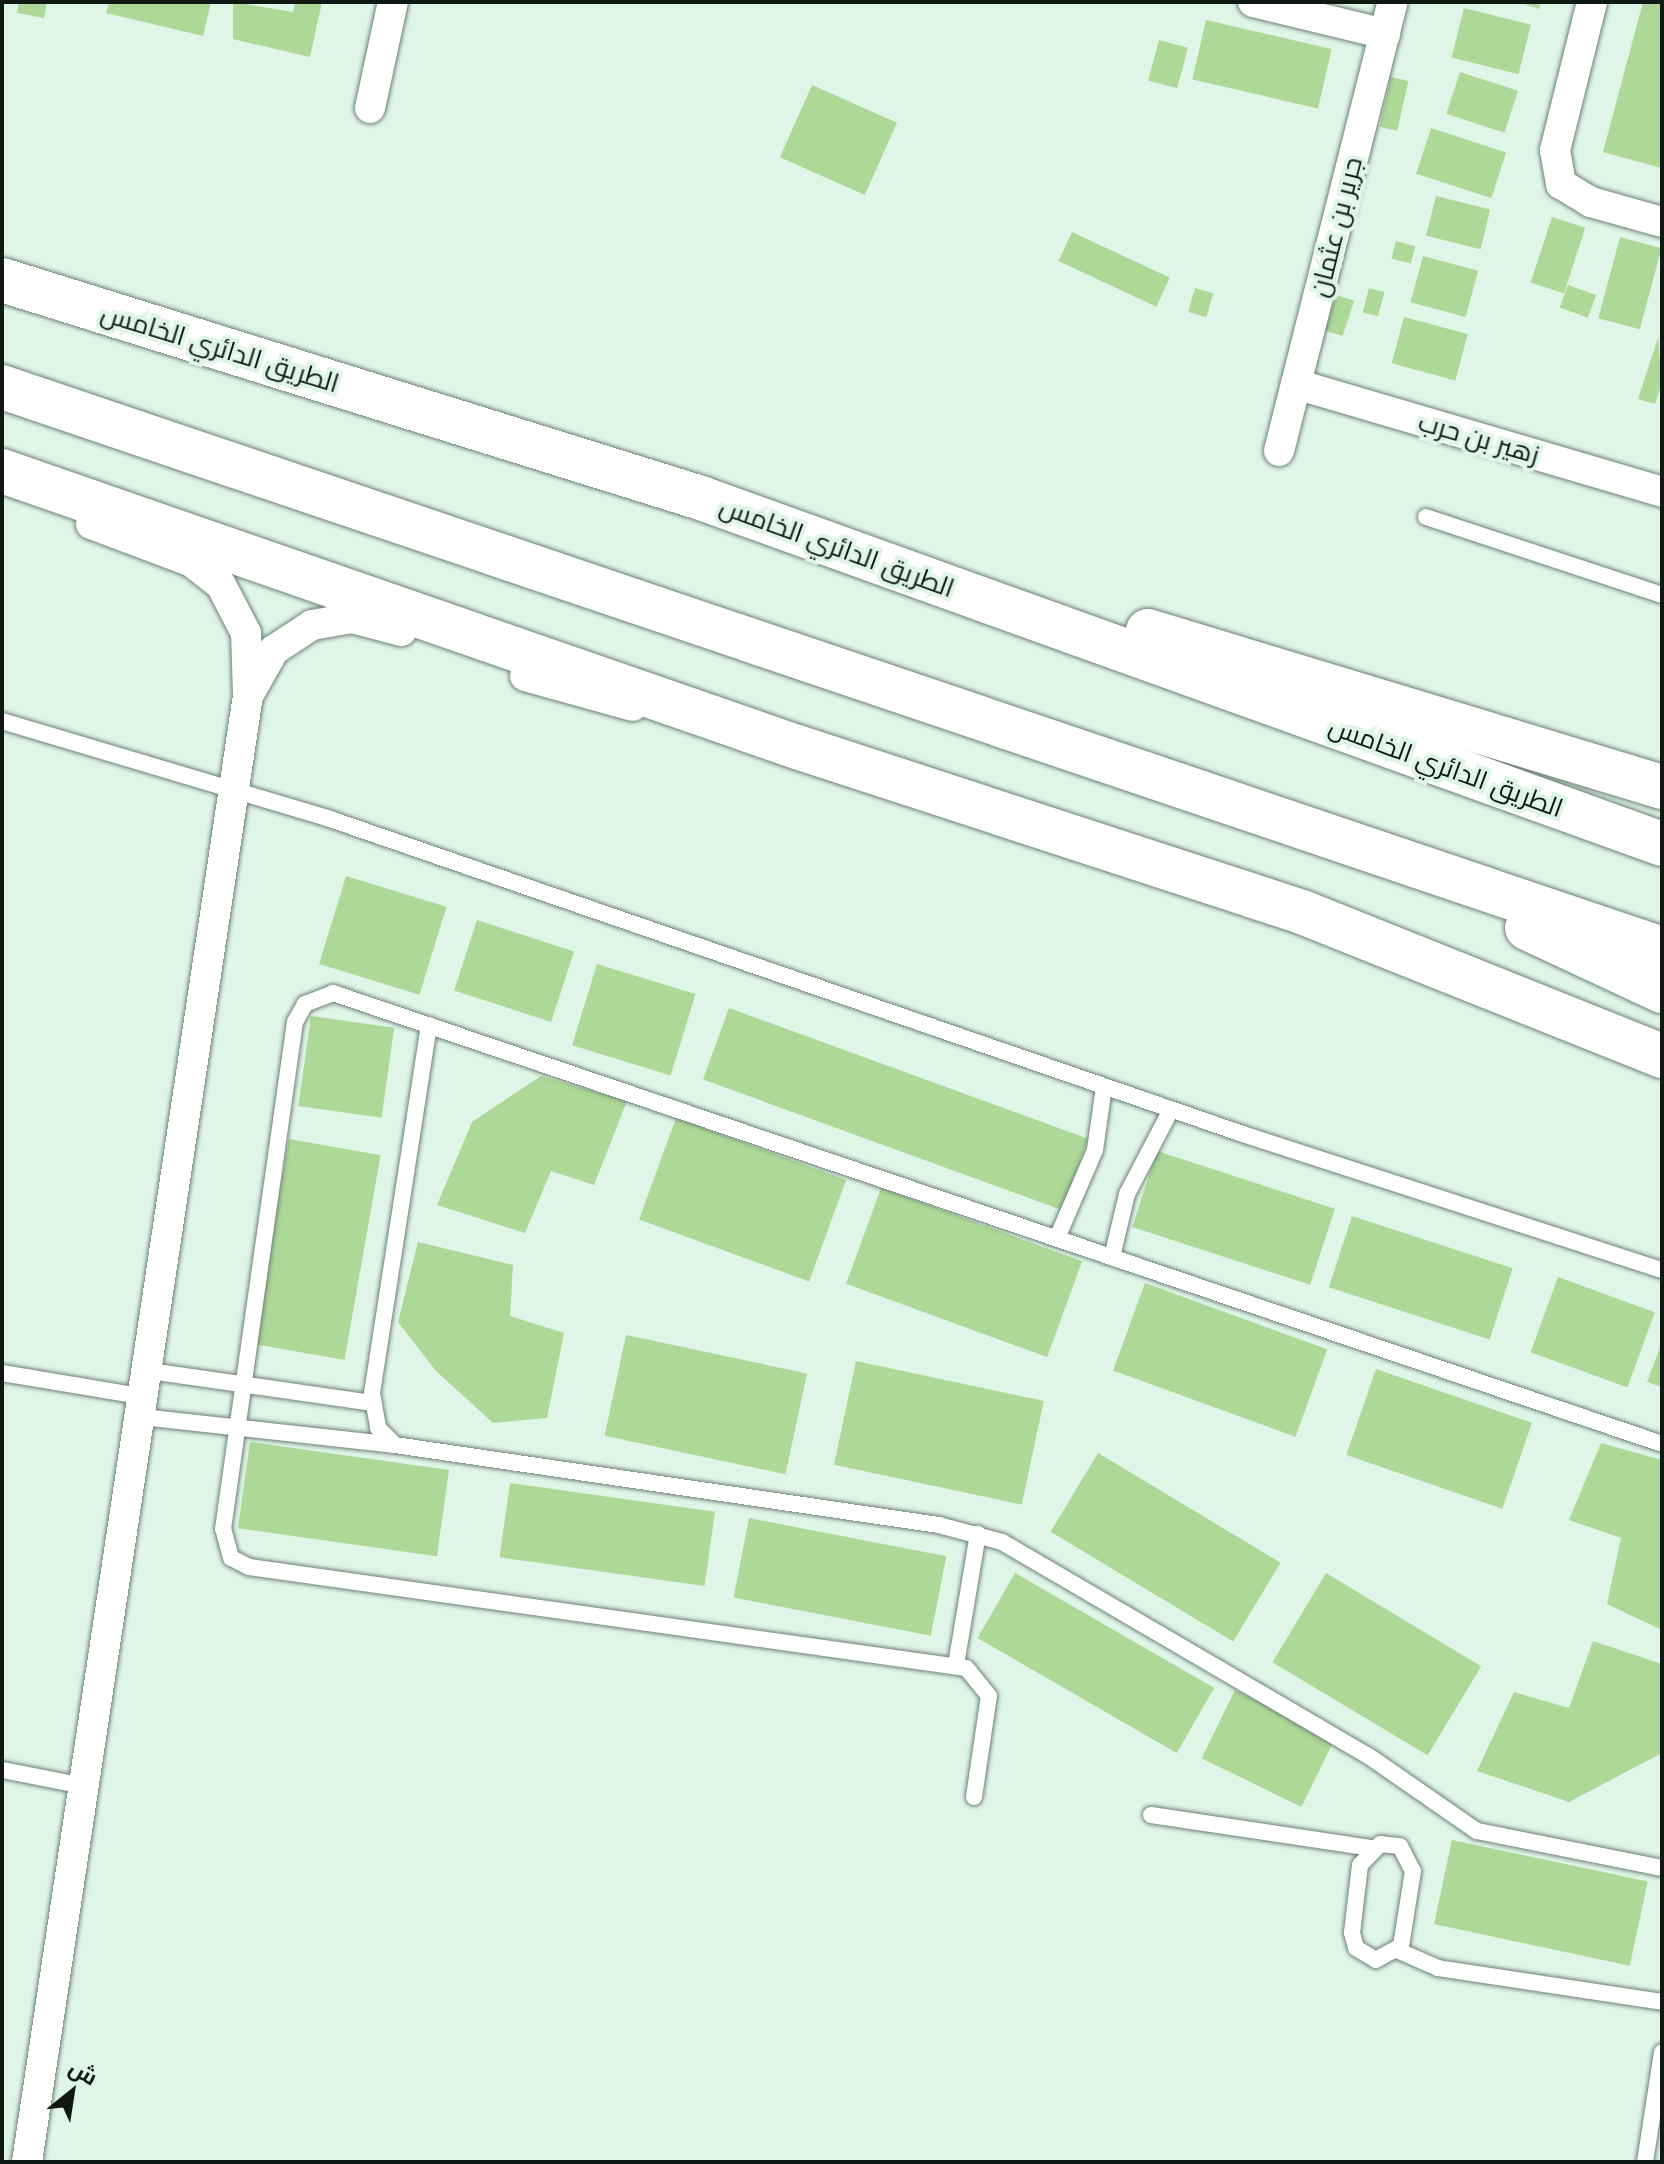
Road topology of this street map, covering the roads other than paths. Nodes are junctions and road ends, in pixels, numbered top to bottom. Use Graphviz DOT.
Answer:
graph roads {
  1 [pos="393,2"];
  2 [pos="1253,2"];
  3 [pos="1393,2"];
  4 [pos="1592,2"];
  5 [pos="1385,34"];
  6 [pos="370,108"];
  7 [pos="1662,222"];
  8 [pos="2,280"];
  9 [pos="1296,384"];
  10 [pos="2,387"];
  11 [pos="1279,451"];
  12 [pos="2,471"];
  13 [pos="2,484"];
  14 [pos="1662,492"];
  15 [pos="701,498"];
  16 [pos="1426,517"];
  17 [pos="1662,595"];
  18 [pos="248,695"];
  19 [pos="682,705"];
  20 [pos="2,721"];
  21 [pos="1662,787"];
  22 [pos="235,789"];
  23 [pos="1662,844"];
  24 [pos="1385,858"];
  25 [pos="1662,949"];
  26 [pos="1662,991"];
  27 [pos="429,1025"];
  28 [pos="1662,1056"];
  29 [pos="1104,1087"];
  30 [pos="1171,1110"];
  31 [pos="1057,1238"];
  32 [pos="1112,1257"];
  33 [pos="1662,1270"];
  34 [pos="2,1373"];
  35 [pos="244,1385"];
  36 [pos="146,1395"];
  37 [pos="372,1403"];
  38 [pos="238,1427"];
  39 [pos="1662,1444"];
  40 [pos="395,1445"];
  41 [pos="978,1534"];
  42 [pos="956,1665"];
  43 [pos="2,1770"];
  44 [pos="84,1786"];
  45 [pos="974,1797"];
  46 [pos="1151,1815"];
  47 [pos="1371,1848"];
  48 [pos="1662,1868"];
  49 [pos="1397,1950"];
  50 [pos="1662,2002"];
  51 [pos="1662,2052"];
  52 [pos="27,2162"];
  53 [pos="1645,2162"];
  1 -- 6 [label="street"];
  2 -- 5 [label="street"];
  3 -- 5 [label="street, جرير بن عثمان"];
  4 -- 7 [label="street"];
  5 -- 9 [label="street, جرير بن عثمان"];
  8 -- 15 [label="highway, الطريق الدائري الخامس"];
  9 -- 11 [label="street, جرير بن عثمان"];
  9 -- 14 [label="street, زهير بن حرب"];
  10 -- 24 [label="highway"];
  12 -- 19 [label="highway"];
  13 -- 18 [label="street"];
  15 -- 21 [label="highway"];
  15 -- 23 [label="highway, الطريق الدائري الخامس"];
  16 -- 17 [label="lane"];
  18 -- 19 [label="street"];
  18 -- 22 [label="street"];
  19 -- 28 [label="highway"];
  20 -- 22 [label="lane"];
  22 -- 29 [label="lane"];
  22 -- 36 [label="street"];
  24 -- 25 [label="highway"];
  24 -- 26 [label="highway"];
  27 -- 31 [label="lane"];
  27 -- 35 [label="lane"];
  27 -- 37 [label="lane"];
  29 -- 30 [label="lane"];
  29 -- 31 [label="lane"];
  30 -- 32 [label="lane"];
  30 -- 33 [label="lane"];
  31 -- 32 [label="lane"];
  32 -- 39 [label="lane"];
  34 -- 36 [label="lane"];
  35 -- 36 [label="lane"];
  35 -- 37 [label="lane"];
  35 -- 38 [label="lane"];
  36 -- 38 [label="lane"];
  36 -- 44 [label="street"];
  37 -- 40 [label="lane"];
  38 -- 40 [label="lane"];
  38 -- 42 [label="lane"];
  40 -- 41 [label="lane"];
  41 -- 42 [label="lane"];
  41 -- 48 [label="lane"];
  42 -- 45 [label="lane"];
  43 -- 44 [label="lane"];
  44 -- 52 [label="street"];
  46 -- 47 [label="lane"];
  47 -- 49 [label="lane"];
  47 -- 49 [label="lane"];
  49 -- 50 [label="lane"];
  51 -- 53 [label="lane"];
}
